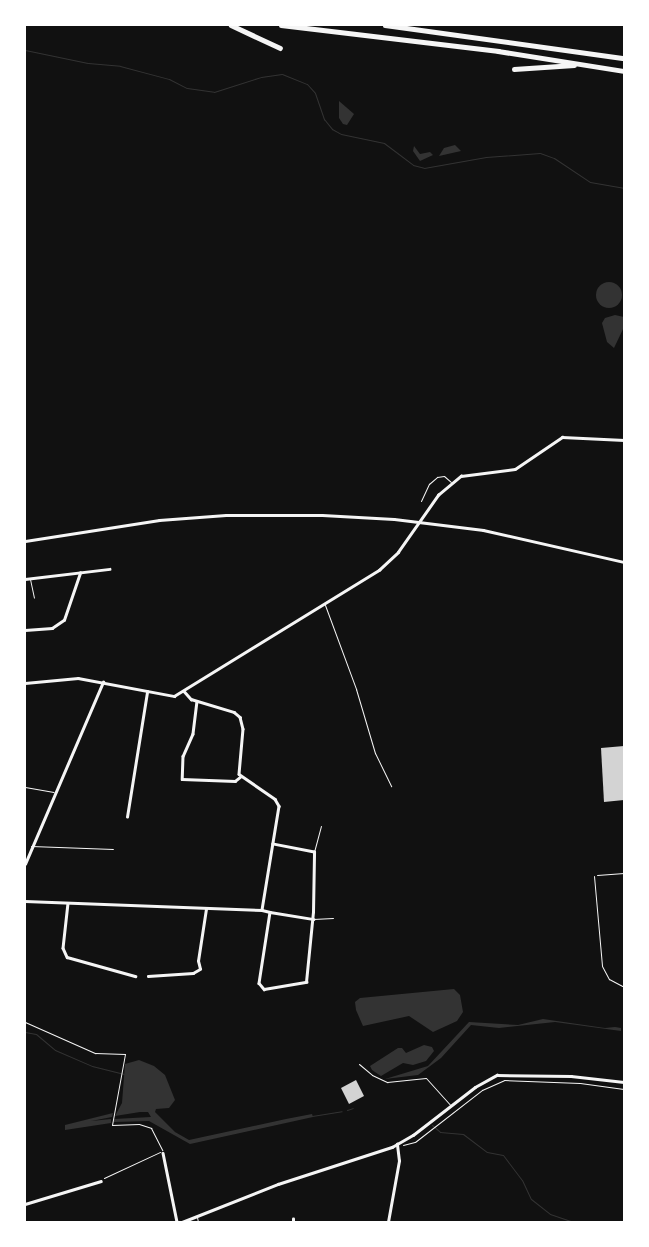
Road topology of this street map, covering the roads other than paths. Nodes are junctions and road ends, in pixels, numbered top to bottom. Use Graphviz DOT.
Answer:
graph roads {
  1 [pos="231,25"];
  2 [pos="281,25"];
  3 [pos="385,25"];
  4 [pos="280,48"];
  5 [pos="624,58"];
  6 [pos="588,65"];
  7 [pos="514,69"];
  8 [pos="624,71"];
  9 [pos="624,440"];
  10 [pos="451,482"];
  11 [pos="421,500"];
  12 [pos="25,541"];
  13 [pos="624,562"];
  14 [pos="109,569"];
  15 [pos="80,572"];
  16 [pos="30,578"];
  17 [pos="25,579"];
  18 [pos="34,598"];
  19 [pos="325,604"];
  20 [pos="25,630"];
  21 [pos="103,682"];
  22 [pos="25,683"];
  23 [pos="184,691"];
  24 [pos="147,692"];
  25 [pos="197,701"];
  26 [pos="240,777"];
  27 [pos="25,786"];
  28 [pos="391,786"];
  29 [pos="54,792"];
  30 [pos="127,817"];
  31 [pos="321,826"];
  32 [pos="273,844"];
  33 [pos="31,846"];
  34 [pos="113,849"];
  35 [pos="314,852"];
  36 [pos="25,864"];
  37 [pos="594,876"];
  38 [pos="25,900"];
  39 [pos="68,902"];
  40 [pos="206,909"];
  41 [pos="262,910"];
  42 [pos="270,912"];
  43 [pos="333,918"];
  44 [pos="313,919"];
  45 [pos="135,976"];
  46 [pos="148,976"];
  47 [pos="622,986"];
  48 [pos="359,1064"];
  49 [pos="624,1082"];
  50 [pos="450,1106"];
  51 [pos="397,1144"];
  52 [pos="163,1153"];
  53 [pos="101,1181"];
  54 [pos="25,1204"];
  55 [pos="197,1216"];
  56 [pos="177,1222"];
  57 [pos="182,1222"];
  58 [pos="198,1222"];
  59 [pos="388,1222"];
  1 -- 4 [label="highway"];
  2 -- 6 [label="highway"];
  3 -- 5 [label="highway"];
  6 -- 7 [label="highway"];
  6 -- 8 [label="highway"];
  9 -- 10 [label="street"];
  10 -- 11 [label="lane"];
  10 -- 19 [label="street"];
  12 -- 13 [label="main road"];
  14 -- 15 [label="street"];
  15 -- 16 [label="street"];
  15 -- 20 [label="street"];
  16 -- 17 [label="street"];
  16 -- 18 [label="lane"];
  19 -- 23 [label="street"];
  19 -- 28 [label="lane"];
  21 -- 22 [label="street"];
  21 -- 24 [label="street"];
  21 -- 29 [label="street"];
  23 -- 24 [label="street"];
  23 -- 25 [label="street"];
  24 -- 30 [label="street"];
  25 -- 26 [label="street"];
  25 -- 26 [label="street"];
  26 -- 32 [label="street"];
  27 -- 29 [label="lane"];
  29 -- 33 [label="street"];
  31 -- 35 [label="lane"];
  32 -- 35 [label="street"];
  32 -- 41 [label="street"];
  33 -- 34 [label="lane"];
  33 -- 36 [label="street"];
  35 -- 44 [label="street"];
  37 -- 47 [label="lane"];
  38 -- 39 [label="street"];
  39 -- 40 [label="street"];
  39 -- 45 [label="street"];
  40 -- 41 [label="street"];
  40 -- 46 [label="street"];
  41 -- 42 [label="street"];
  42 -- 44 [label="street"];
  42 -- 44 [label="street"];
  43 -- 44 [label="lane"];
  48 -- 50 [label="lane"];
  49 -- 50 [label="street"];
  50 -- 51 [label="street"];
  51 -- 55 [label="street"];
  51 -- 59 [label="street"];
  52 -- 56 [label="street"];
  53 -- 54 [label="street"];
  55 -- 57 [label="street"];
  55 -- 58 [label="lane"];
}
